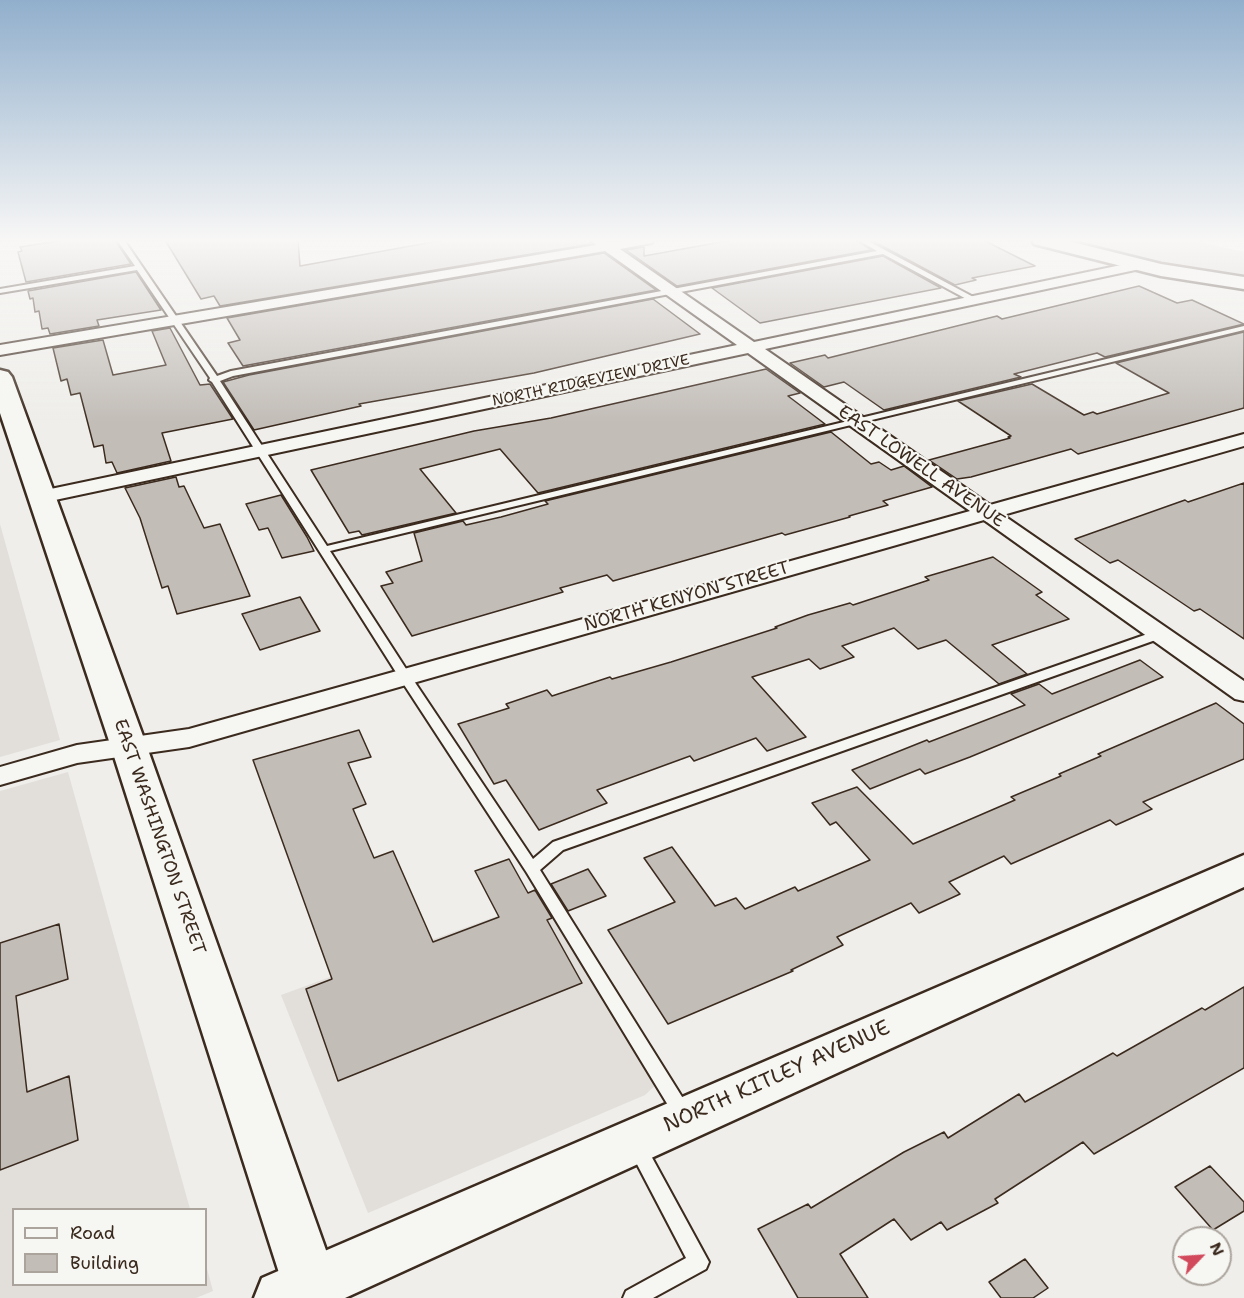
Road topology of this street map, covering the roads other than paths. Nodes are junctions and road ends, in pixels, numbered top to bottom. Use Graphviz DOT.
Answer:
graph roads {
  1 [pos="160,301"];
  2 [pos="286,301"];
  3 [pos="626,301"];
  4 [pos="684,301"];
  5 [pos="972,301"];
  6 [pos="174,321"];
  7 [pos="1244,328"];
  8 [pos="1232,331"];
  9 [pos="1244,336"];
  10 [pos="750,348"];
  11 [pos="0,350"];
  12 [pos="0,378"];
  13 [pos="213,380"];
  14 [pos="857,422"];
  15 [pos="1244,440"];
  16 [pos="260,451"];
  17 [pos="41,497"];
  18 [pos="986,513"];
  19 [pos="323,550"];
  20 [pos="1160,634"];
  21 [pos="405,677"];
  22 [pos="1244,693"];
  23 [pos="129,747"];
  24 [pos="0,776"];
  25 [pos="532,870"];
  26 [pos="1244,870"];
  27 [pos="685,1118"];
  28 [pos="633,1141"];
  29 [pos="302,1294"];
  30 [pos="633,1298"];
  1 -- 6 [label="lane"];
  2 -- 6 [label="street"];
  3 -- 13 [label="lane"];
  4 -- 10 [label="street, EAST LOWELL AVENUE"];
  5 -- 10 [label="street, NORTH RIDGEVIEW DRIVE"];
  6 -- 11 [label="street"];
  6 -- 13 [label="lane"];
  7 -- 8 [label="lane"];
  8 -- 9 [label="lane"];
  8 -- 14 [label="lane"];
  10 -- 14 [label="street, EAST LOWELL AVENUE"];
  10 -- 16 [label="street, NORTH RIDGEVIEW DRIVE"];
  12 -- 17 [label="main road, EAST WASHINGTON STREET"];
  13 -- 16 [label="lane"];
  14 -- 18 [label="street, EAST LOWELL AVENUE"];
  14 -- 19 [label="lane"];
  15 -- 18 [label="street, NORTH KENYON STREET"];
  16 -- 17 [label="street, NORTH RIDGEVIEW DRIVE"];
  16 -- 19 [label="lane"];
  17 -- 23 [label="main road, EAST WASHINGTON STREET"];
  18 -- 20 [label="street, EAST LOWELL AVENUE"];
  18 -- 21 [label="street, NORTH KENYON STREET"];
  19 -- 21 [label="lane"];
  20 -- 22 [label="street, EAST LOWELL AVENUE"];
  20 -- 25 [label="lane"];
  21 -- 23 [label="street, NORTH KENYON STREET"];
  21 -- 25 [label="lane"];
  23 -- 24 [label="street, NORTH KENYON STREET"];
  23 -- 29 [label="main road, EAST WASHINGTON STREET"];
  25 -- 27 [label="lane"];
  26 -- 27 [label="main road, NORTH KITLEY AVENUE"];
  27 -- 28 [label="main road, NORTH KITLEY AVENUE"];
  28 -- 29 [label="main road, NORTH KITLEY AVENUE"];
  28 -- 30 [label="lane"];
}
